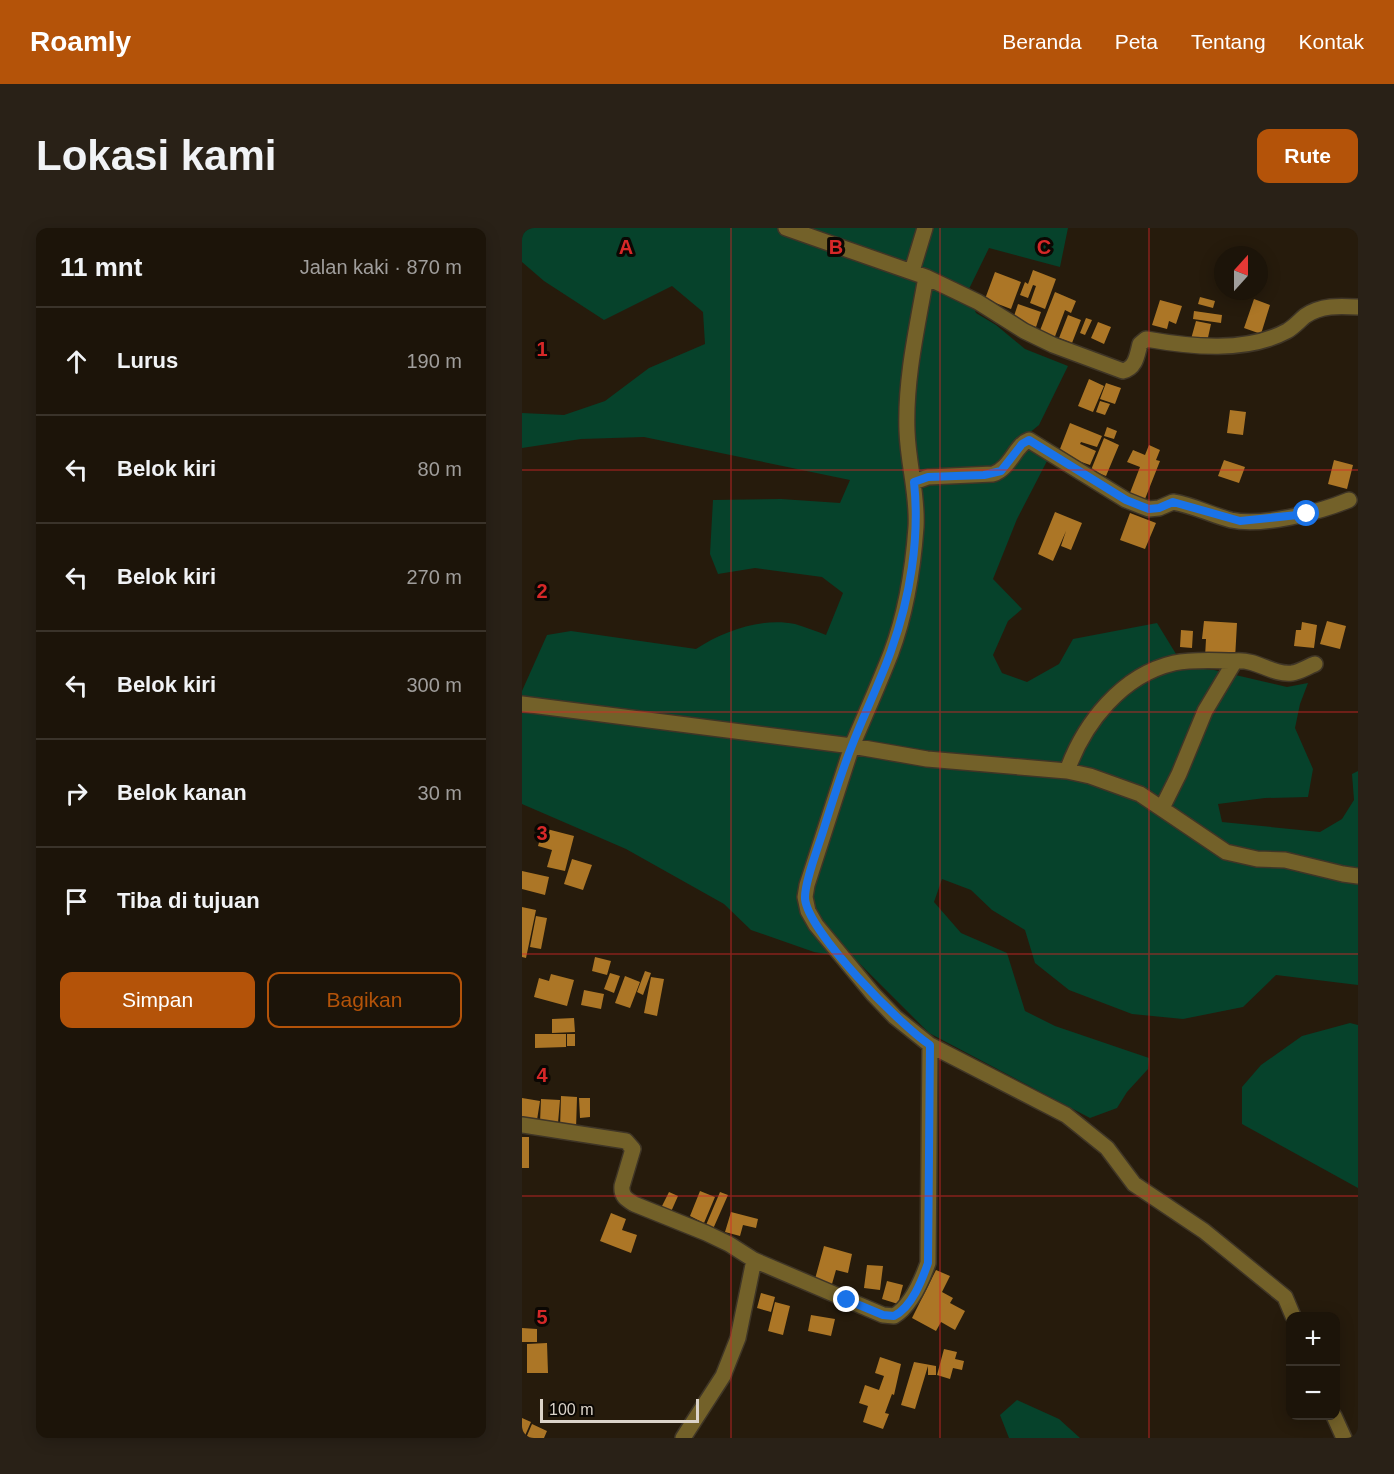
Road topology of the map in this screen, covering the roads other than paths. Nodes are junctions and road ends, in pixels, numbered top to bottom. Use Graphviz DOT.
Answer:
graph roads {
  1 [pos="786,228"];
  2 [pos="925,228"];
  3 [pos="919,274"];
  4 [pos="1358,307"];
  5 [pos="914,482"];
  6 [pos="1349,500"];
  7 [pos="1235,661"];
  8 [pos="1315,664"];
  9 [pos="522,704"];
  10 [pos="852,746"];
  11 [pos="1067,771"];
  12 [pos="1162,808"];
  13 [pos="1358,876"];
  14 [pos="930,1045"];
  15 [pos="522,1125"];
  16 [pos="754,1260"];
  17 [pos="1291,1312"];
  18 [pos="1336,1420"];
  19 [pos="683,1438"];
  20 [pos="1344,1438"];
  1 -- 3 [label="street"];
  2 -- 3 [label="street"];
  3 -- 4 [label="street"];
  3 -- 5 [label="street"];
  5 -- 6 [label="street"];
  5 -- 10 [label="street"];
  7 -- 8 [label="street"];
  7 -- 11 [label="street"];
  7 -- 12 [label="street"];
  9 -- 10 [label="street"];
  10 -- 11 [label="street"];
  10 -- 14 [label="street"];
  11 -- 12 [label="street"];
  12 -- 13 [label="street"];
  14 -- 16 [label="street"];
  14 -- 17 [label="street"];
  15 -- 16 [label="street"];
  16 -- 19 [label="street"];
  18 -- 20 [label="street"];
}
